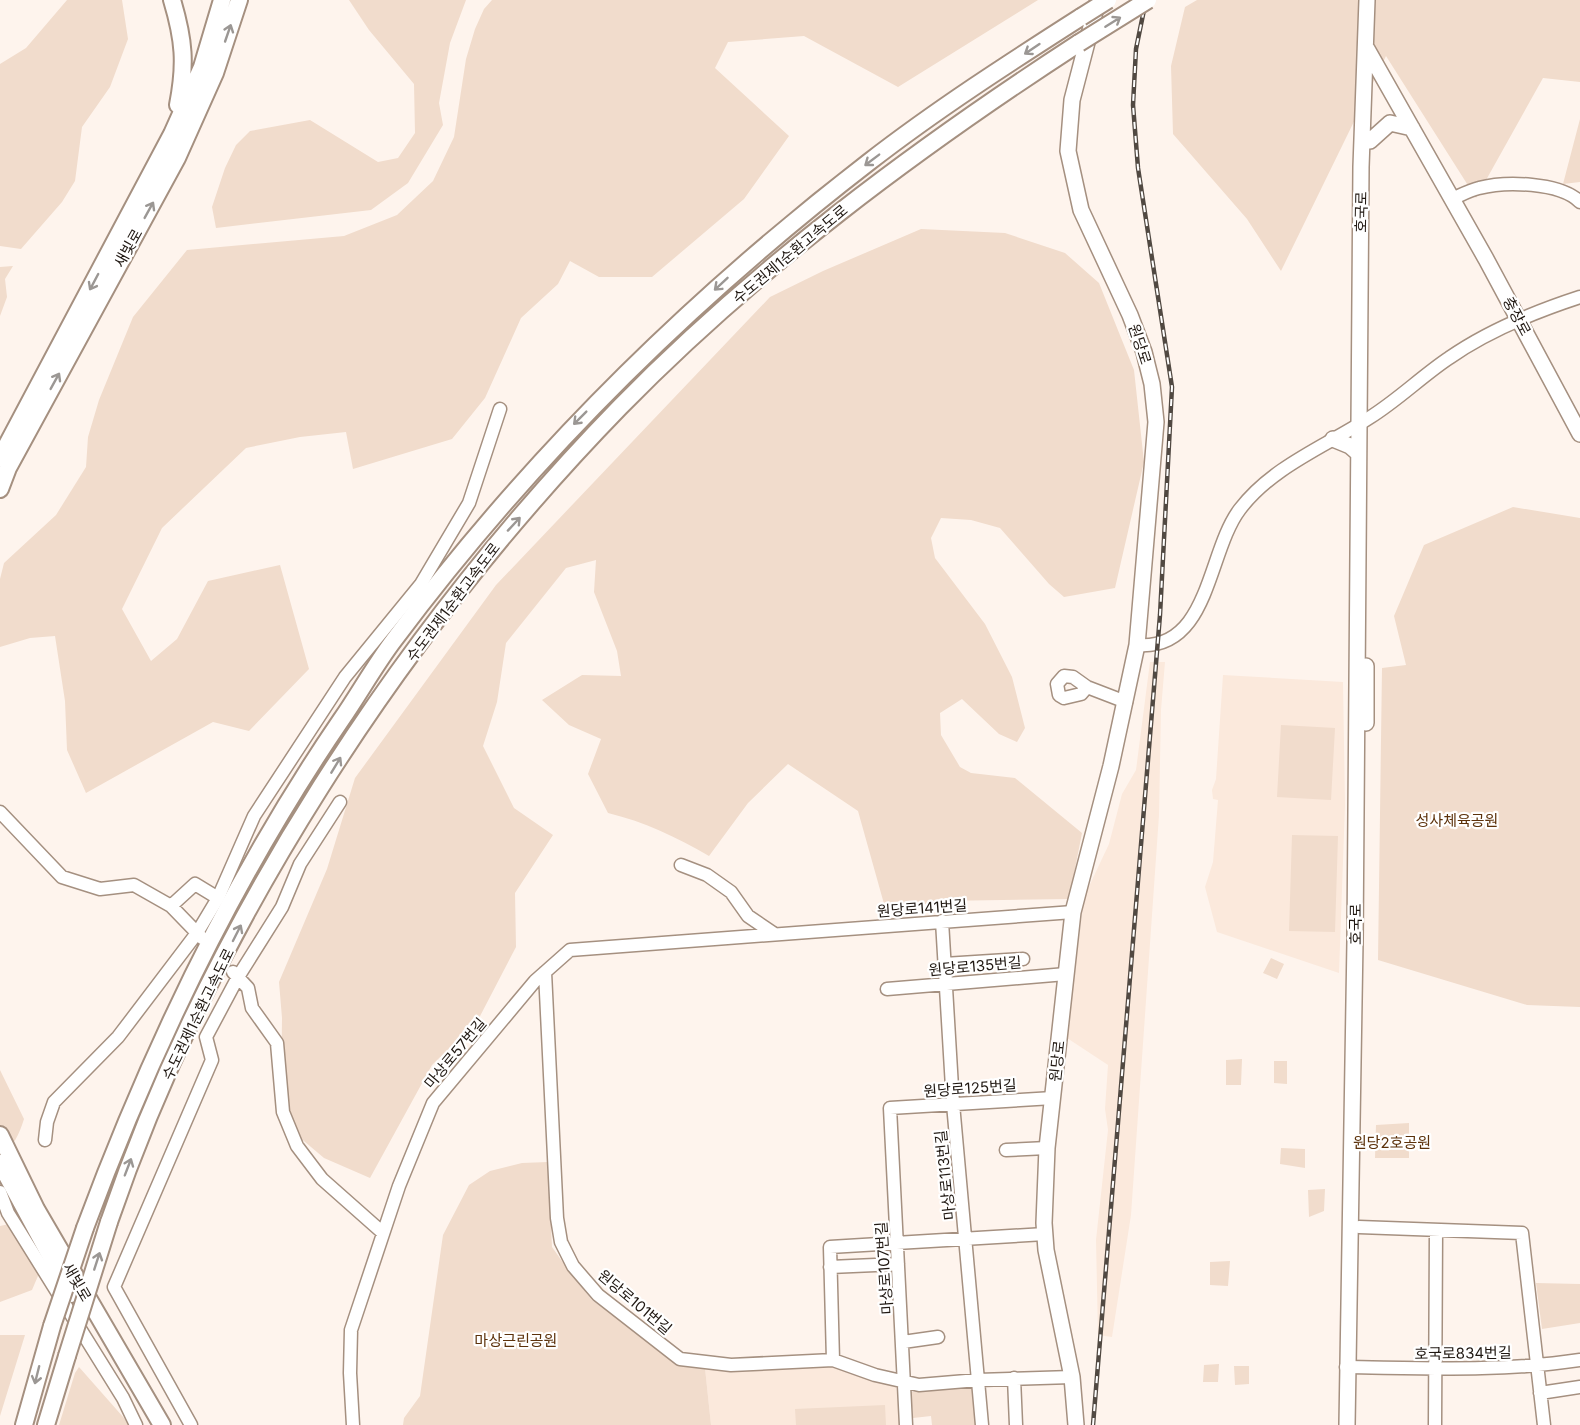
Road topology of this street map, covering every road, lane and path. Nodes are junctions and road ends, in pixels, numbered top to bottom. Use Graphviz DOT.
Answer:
graph roads {
  1 [pos="172,0"];
  2 [pos="222,0"];
  3 [pos="239,0"];
  4 [pos="1098,0"];
  5 [pos="1108,0"];
  6 [pos="1148,0"];
  7 [pos="1367,0"];
  8 [pos="1375,0"];
  9 [pos="1370,55"];
  10 [pos="1412,128"];
  11 [pos="172,134"];
  12 [pos="1371,141"];
  13 [pos="1452,200"];
  14 [pos="1580,202"];
  15 [pos="1580,297"];
  16 [pos="1518,319"];
  17 [pos="500,409"];
  18 [pos="1364,421"];
  19 [pos="1580,434"];
  20 [pos="1333,439"];
  21 [pos="1358,453"];
  22 [pos="0,458"];
  23 [pos="0,489"];
  24 [pos="1137,645"];
  25 [pos="1087,687"];
  26 [pos="1126,702"];
  27 [pos="340,802"];
  28 [pos="0,812"];
  29 [pos="681,865"];
  30 [pos="218,898"];
  31 [pos="171,906"];
  32 [pos="1073,912"];
  33 [pos="942,921"];
  34 [pos="773,933"];
  35 [pos="200,936"];
  36 [pos="1023,959"];
  37 [pos="944,964"];
  38 [pos="545,972"];
  39 [pos="1066,974"];
  40 [pos="235,975"];
  41 [pos="946,983"];
  42 [pos="887,989"];
  43 [pos="1053,1098"];
  44 [pos="953,1104"];
  45 [pos="890,1108"];
  46 [pos="0,1135"];
  47 [pos="45,1140"];
  48 [pos="1047,1148"];
  49 [pos="1006,1150"];
  50 [pos="0,1163"];
  51 [pos="0,1192"];
  52 [pos="1359,1227"];
  53 [pos="1436,1230"];
  54 [pos="383,1233"];
  55 [pos="1045,1234"];
  56 [pos="966,1239"];
  57 [pos="897,1243"];
  58 [pos="898,1264"];
  59 [pos="830,1267"];
  60 [pos="938,1337"];
  61 [pos="903,1342"];
  62 [pos="833,1360"];
  63 [pos="1580,1360"];
  64 [pos="1538,1366"];
  65 [pos="1350,1367"];
  66 [pos="1435,1370"];
  67 [pos="1072,1377"];
  68 [pos="1014,1378"];
  69 [pos="978,1380"];
  70 [pos="903,1382"];
  71 [pos="1580,1387"];
  72 [pos="1540,1393"];
  73 [pos="24,1425"];
  74 [pos="46,1425"];
  75 [pos="136,1425"];
  76 [pos="150,1425"];
  77 [pos="162,1425"];
  78 [pos="191,1425"];
  79 [pos="353,1425"];
  80 [pos="906,1425"];
  81 [pos="982,1425"];
  82 [pos="1016,1425"];
  83 [pos="1076,1425"];
  84 [pos="1347,1425"];
  85 [pos="1355,1425"];
  86 [pos="1435,1425"];
  87 [pos="1544,1425"];
  1 -- 11 [label="highway"];
  2 -- 11 [label="highway, 새빛로"];
  23 -- 3 [label="highway, 새빛로, one-way"];
  4 -- 24 [label="main road, 원당로"];
  5 -- 73 [label="highway, 수도권제1순환고속도로, one-way, bridge"];
  74 -- 6 [label="highway, 수도권제1순환고속도로, one-way, bridge"];
  7 -- 9 [label="main road, 호국로"];
  8 -- 9 [label="main road, 호국로"];
  9 -- 10 [label="main road, 충장로"];
  9 -- 12 [label="main road, 호국로"];
  9 -- 18 [label="main road, 호국로"];
  10 -- 12 [label="main road"];
  10 -- 13 [label="main road, 충장로"];
  11 -- 22 [label="highway, 새빛로, one-way"];
  12 -- 18 [label="main road, 호국로"];
  13 -- 14 [label="street"];
  13 -- 16 [label="main road, 충장로"];
  15 -- 16 [label="street"];
  16 -- 18 [label="street"];
  16 -- 19 [label="main road, 충장로"];
  17 -- 30 [label="street"];
  18 -- 20 [label="street"];
  18 -- 21 [label="main road, 호국로"];
  18 -- 52 [label="main road, 호국로"];
  20 -- 21 [label="main road"];
  20 -- 24 [label="street"];
  21 -- 65 [label="main road, 호국로"];
  24 -- 26 [label="main road, 원당로"];
  25 -- 26 [label="street"];
  26 -- 32 [label="main road, 원당로"];
  27 -- 40 [label="street"];
  28 -- 31 [label="street"];
  29 -- 34 [label="street"];
  30 -- 31 [label="street"];
  30 -- 35 [label="street"];
  31 -- 35 [label="street"];
  32 -- 33 [label="street, 원당로141번길"];
  32 -- 39 [label="main road, 원당로"];
  33 -- 34 [label="street, 원당로141번길"];
  33 -- 37 [label="street, 마상로113번길"];
  34 -- 38 [label="street, 원당로141번길"];
  35 -- 47 [label="street"];
  36 -- 37 [label="street"];
  37 -- 41 [label="street, 마상로113번길"];
  38 -- 54 [label="street, 마상로57번길"];
  38 -- 62 [label="street, 원당로101번길"];
  39 -- 41 [label="street, 원당로135번길"];
  39 -- 43 [label="main road, 원당로"];
  40 -- 54 [label="street"];
  40 -- 78 [label="street"];
  41 -- 42 [label="street, 원당로135번길"];
  41 -- 44 [label="street, 마상로113번길"];
  43 -- 44 [label="street, 원당로125번길"];
  43 -- 48 [label="main road, 원당로"];
  44 -- 45 [label="street, 원당로125번길"];
  44 -- 56 [label="street, 마상로113번길"];
  45 -- 57 [label="street, 마상로107번길"];
  46 -- 77 [label="highway, 새빛로"];
  48 -- 49 [label="street"];
  48 -- 55 [label="main road, 원당로"];
  50 -- 76 [label="highway, 새빛로"];
  51 -- 75 [label="street"];
  52 -- 53 [label="street"];
  52 -- 65 [label="main road, 호국로"];
  53 -- 64 [label="street"];
  53 -- 66 [label="street"];
  54 -- 79 [label="street, 마상로57번길"];
  55 -- 56 [label="street"];
  55 -- 67 [label="main road, 원당로"];
  56 -- 57 [label="street"];
  56 -- 69 [label="street, 마상로113번길"];
  57 -- 58 [label="street, 마상로107번길"];
  57 -- 59 [label="street"];
  58 -- 59 [label="street"];
  58 -- 61 [label="street, 마상로107번길"];
  59 -- 62 [label="street"];
  60 -- 61 [label="street"];
  61 -- 70 [label="street, 마상로107번길"];
  62 -- 70 [label="street, 원당로101번길"];
  63 -- 64 [label="street, 호국로834번길"];
  64 -- 66 [label="street, 호국로834번길"];
  64 -- 72 [label="street"];
  65 -- 66 [label="street, 호국로834번길"];
  65 -- 84 [label="main road, 호국로"];
  65 -- 85 [label="main road, 호국로"];
  66 -- 86 [label="street"];
  67 -- 68 [label="street, 원당로101번길"];
  67 -- 83 [label="main road, 원당로"];
  68 -- 69 [label="street, 원당로101번길"];
  68 -- 82 [label="street"];
  69 -- 70 [label="street, 원당로101번길"];
  69 -- 81 [label="street, 마상로113번길"];
  70 -- 80 [label="street, 마상로107번길"];
  71 -- 72 [label="street"];
  72 -- 87 [label="street"];
}
